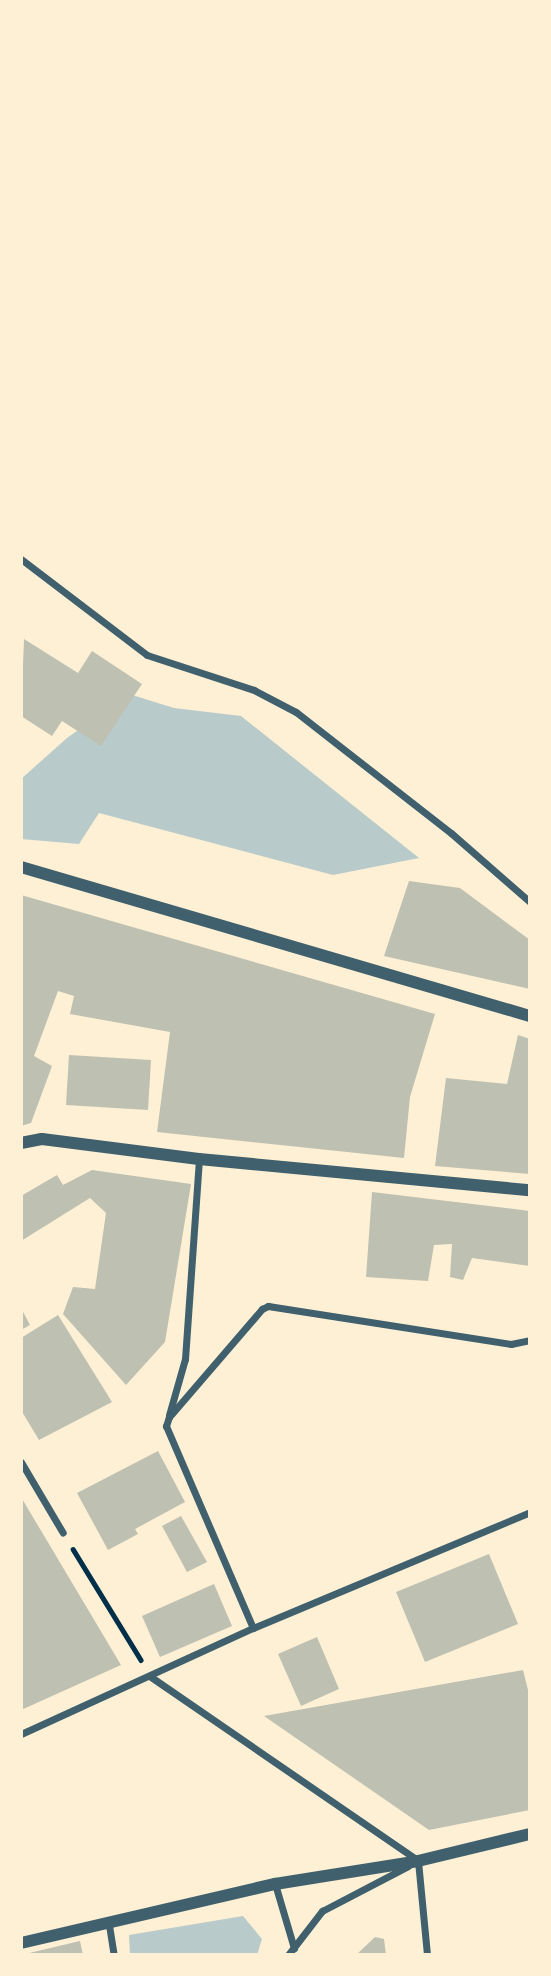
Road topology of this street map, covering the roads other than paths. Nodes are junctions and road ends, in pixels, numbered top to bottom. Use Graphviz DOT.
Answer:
graph roads {
  1 [pos="21,559"];
  2 [pos="21,867"];
  3 [pos="530,902"];
  4 [pos="530,1016"];
  5 [pos="21,1143"];
  6 [pos="199,1159"];
  7 [pos="530,1190"];
  8 [pos="530,1340"];
  9 [pos="169,1417"];
  10 [pos="21,1462"];
  11 [pos="530,1512"];
  12 [pos="63,1533"];
  13 [pos="253,1628"];
  14 [pos="152,1677"];
  15 [pos="21,1734"];
  16 [pos="530,1834"];
  17 [pos="418,1861"];
  18 [pos="275,1884"];
  19 [pos="109,1925"];
  20 [pos="21,1943"];
  21 [pos="294,1948"];
  22 [pos="114,1955"];
  23 [pos="288,1955"];
  24 [pos="427,1955"];
  1 -- 3 [label="street"];
  2 -- 4 [label="street"];
  5 -- 6 [label="street"];
  6 -- 7 [label="street"];
  6 -- 9 [label="street"];
  8 -- 9 [label="street"];
  9 -- 13 [label="street"];
  10 -- 12 [label="street"];
  11 -- 13 [label="street"];
  13 -- 14 [label="street"];
  14 -- 15 [label="street"];
  14 -- 17 [label="street"];
  16 -- 17 [label="street"];
  17 -- 18 [label="street"];
  17 -- 21 [label="street"];
  17 -- 24 [label="street"];
  18 -- 19 [label="street"];
  18 -- 21 [label="street"];
  19 -- 20 [label="street"];
  19 -- 22 [label="street"];
  21 -- 23 [label="street"];
}
